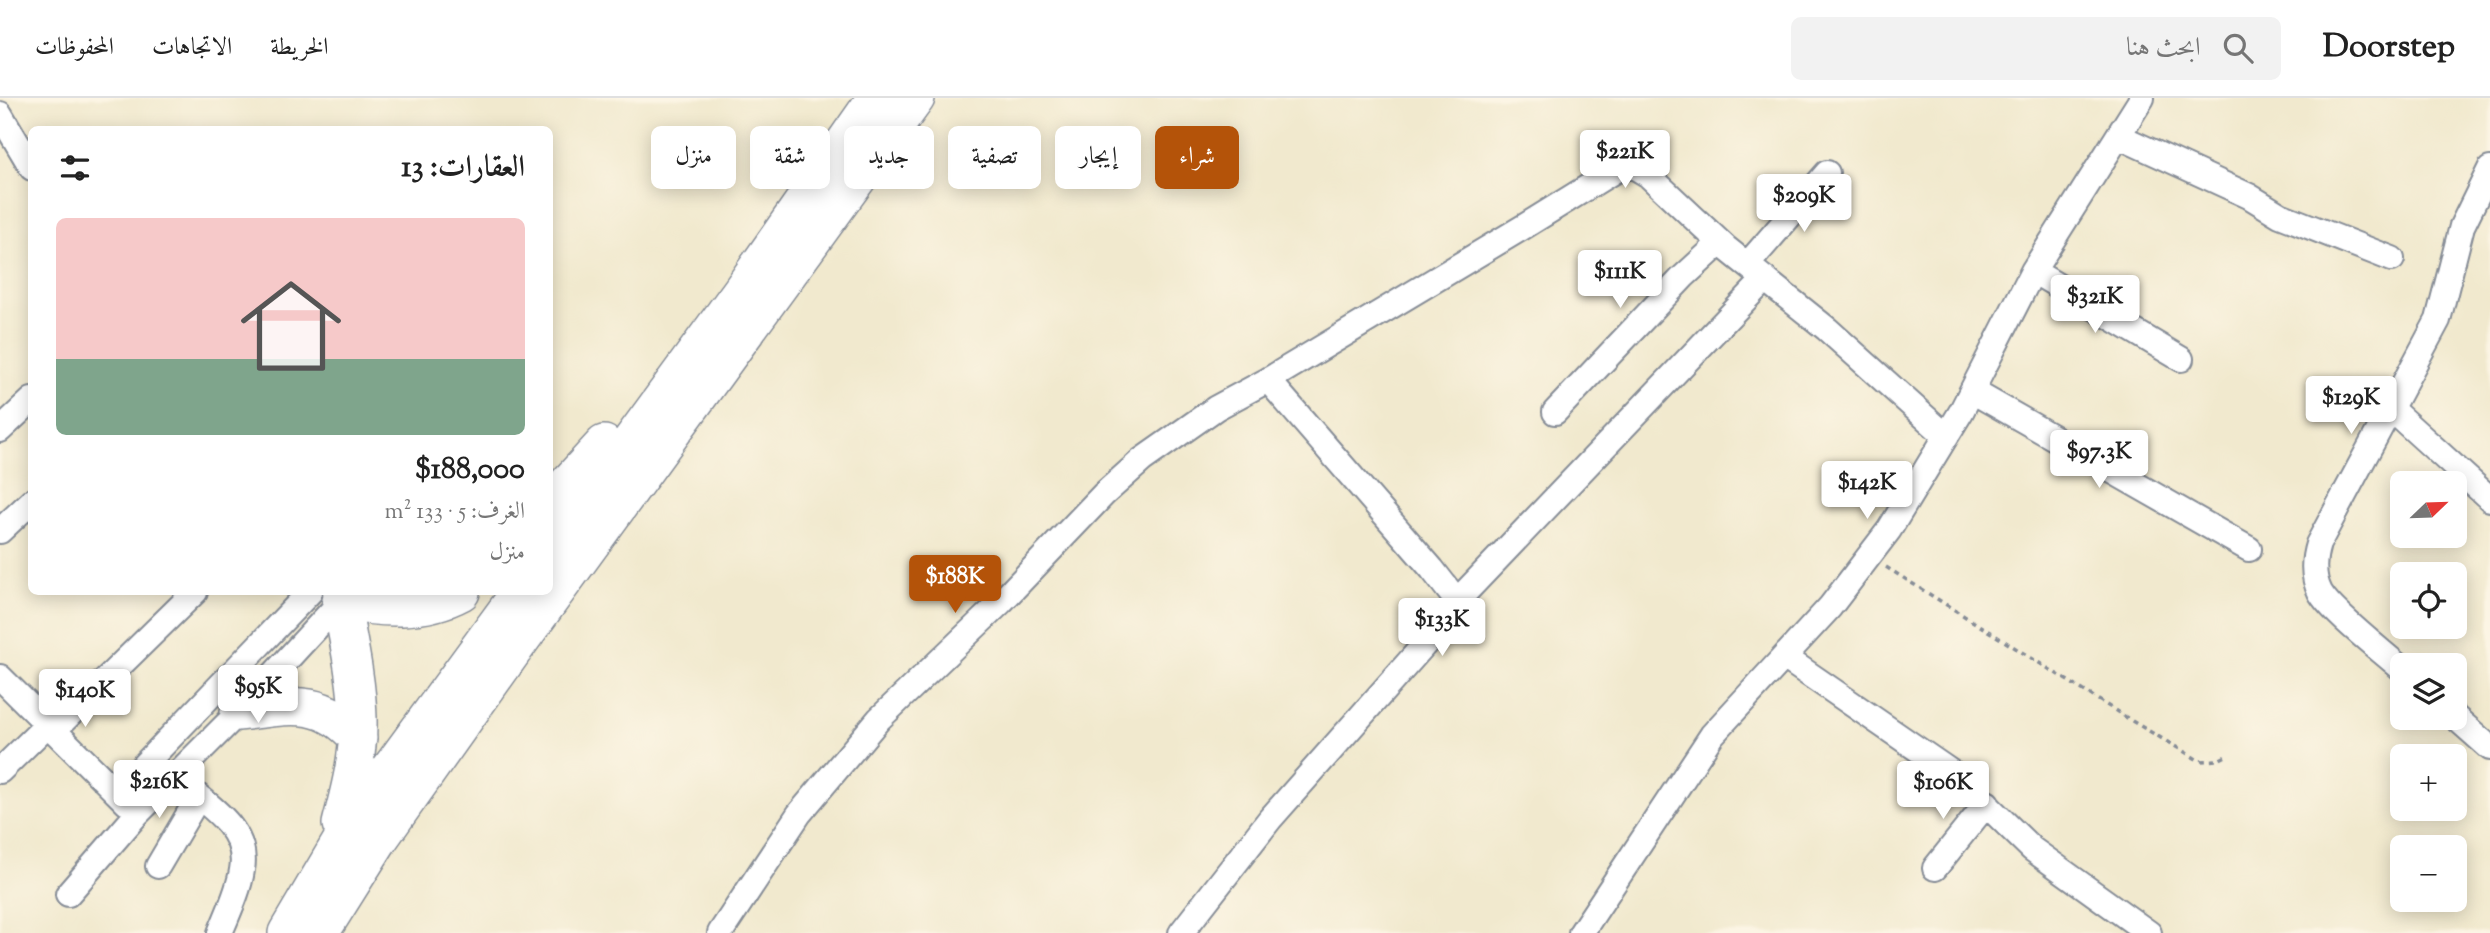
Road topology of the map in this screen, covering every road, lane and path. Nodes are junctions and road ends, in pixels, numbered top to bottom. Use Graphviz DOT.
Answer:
graph roads {
  1 [pos="876,98"];
  2 [pos="916,98"];
  3 [pos="2142,98"];
  4 [pos="0,114"];
  5 [pos="2118,136"];
  6 [pos="28,161"];
  7 [pos="2490,169"];
  8 [pos="1827,173"];
  9 [pos="1720,243"];
  10 [pos="2392,259"];
  11 [pos="2033,271"];
  12 [pos="1756,272"];
  13 [pos="698,350"];
  14 [pos="2181,359"];
  15 [pos="1268,380"];
  16 [pos="1972,391"];
  17 [pos="28,404"];
  18 [pos="2391,409"];
  19 [pos="1555,412"];
  20 [pos="0,430"];
  21 [pos="1946,436"];
  22 [pos="2490,499"];
  23 [pos="553,500"];
  24 [pos="28,505"];
  25 [pos="0,531"];
  26 [pos="553,548"];
  27 [pos="2249,550"];
  28 [pos="1869,556"];
  29 [pos="192,595"];
  30 [pos="329,595"];
  31 [pos="454,595"];
  32 [pos="518,595"];
  33 [pos="1457,601"];
  34 [pos="1784,657"];
  35 [pos="2390,658"];
  36 [pos="0,677"];
  37 [pos="239,712"];
  38 [pos="51,727"];
  39 [pos="2467,728"];
  40 [pos="358,738"];
  41 [pos="2490,748"];
  42 [pos="2228,755"];
  43 [pos="0,771"];
  44 [pos="174,777"];
  45 [pos="117,793"];
  46 [pos="198,797"];
  47 [pos="1987,803"];
  48 [pos="138,813"];
  49 [pos="334,852"];
  50 [pos="158,866"];
  51 [pos="1935,868"];
  52 [pos="68,894"];
  53 [pos="220,933"];
  54 [pos="287,933"];
  55 [pos="320,933"];
  56 [pos="720,933"];
  57 [pos="1181,933"];
  58 [pos="1581,933"];
  59 [pos="2149,933"];
  1 -- 13 [label="highway"];
  2 -- 55 [label="highway"];
  3 -- 5 [label="street"];
  4 -- 6 [label="street"];
  5 -- 10 [label="street"];
  5 -- 11 [label="street"];
  7 -- 18 [label="street"];
  8 -- 12 [label="street"];
  9 -- 12 [label="street"];
  9 -- 15 [label="street"];
  9 -- 19 [label="street"];
  11 -- 14 [label="street"];
  11 -- 16 [label="street"];
  12 -- 21 [label="street"];
  12 -- 33 [label="street"];
  13 -- 23 [label="highway"];
  13 -- 26 [label="highway"];
  15 -- 33 [label="street"];
  15 -- 56 [label="street"];
  16 -- 21 [label="street"];
  16 -- 27 [label="street"];
  17 -- 20 [label="street"];
  18 -- 22 [label="street"];
  18 -- 35 [label="street"];
  21 -- 28 [label="street"];
  24 -- 25 [label="street"];
  28 -- 34 [label="street"];
  28 -- 42 [label="path"];
  29 -- 38 [label="street"];
  30 -- 31 [label="highway"];
  30 -- 37 [label="street"];
  30 -- 40 [label="highway"];
  30 -- 45 [label="street"];
  32 -- 49 [label="highway"];
  33 -- 57 [label="street"];
  34 -- 47 [label="street"];
  34 -- 58 [label="street"];
  36 -- 38 [label="street"];
  37 -- 40 [label="highway"];
  37 -- 44 [label="street"];
  38 -- 43 [label="street"];
  38 -- 45 [label="street"];
  39 -- 41 [label="street"];
  40 -- 49 [label="highway"];
  44 -- 46 [label="street"];
  44 -- 48 [label="street"];
  45 -- 48 [label="street"];
  46 -- 50 [label="street"];
  46 -- 53 [label="street"];
  47 -- 51 [label="street"];
  47 -- 59 [label="street"];
  48 -- 52 [label="street"];
  49 -- 54 [label="highway"];
}
